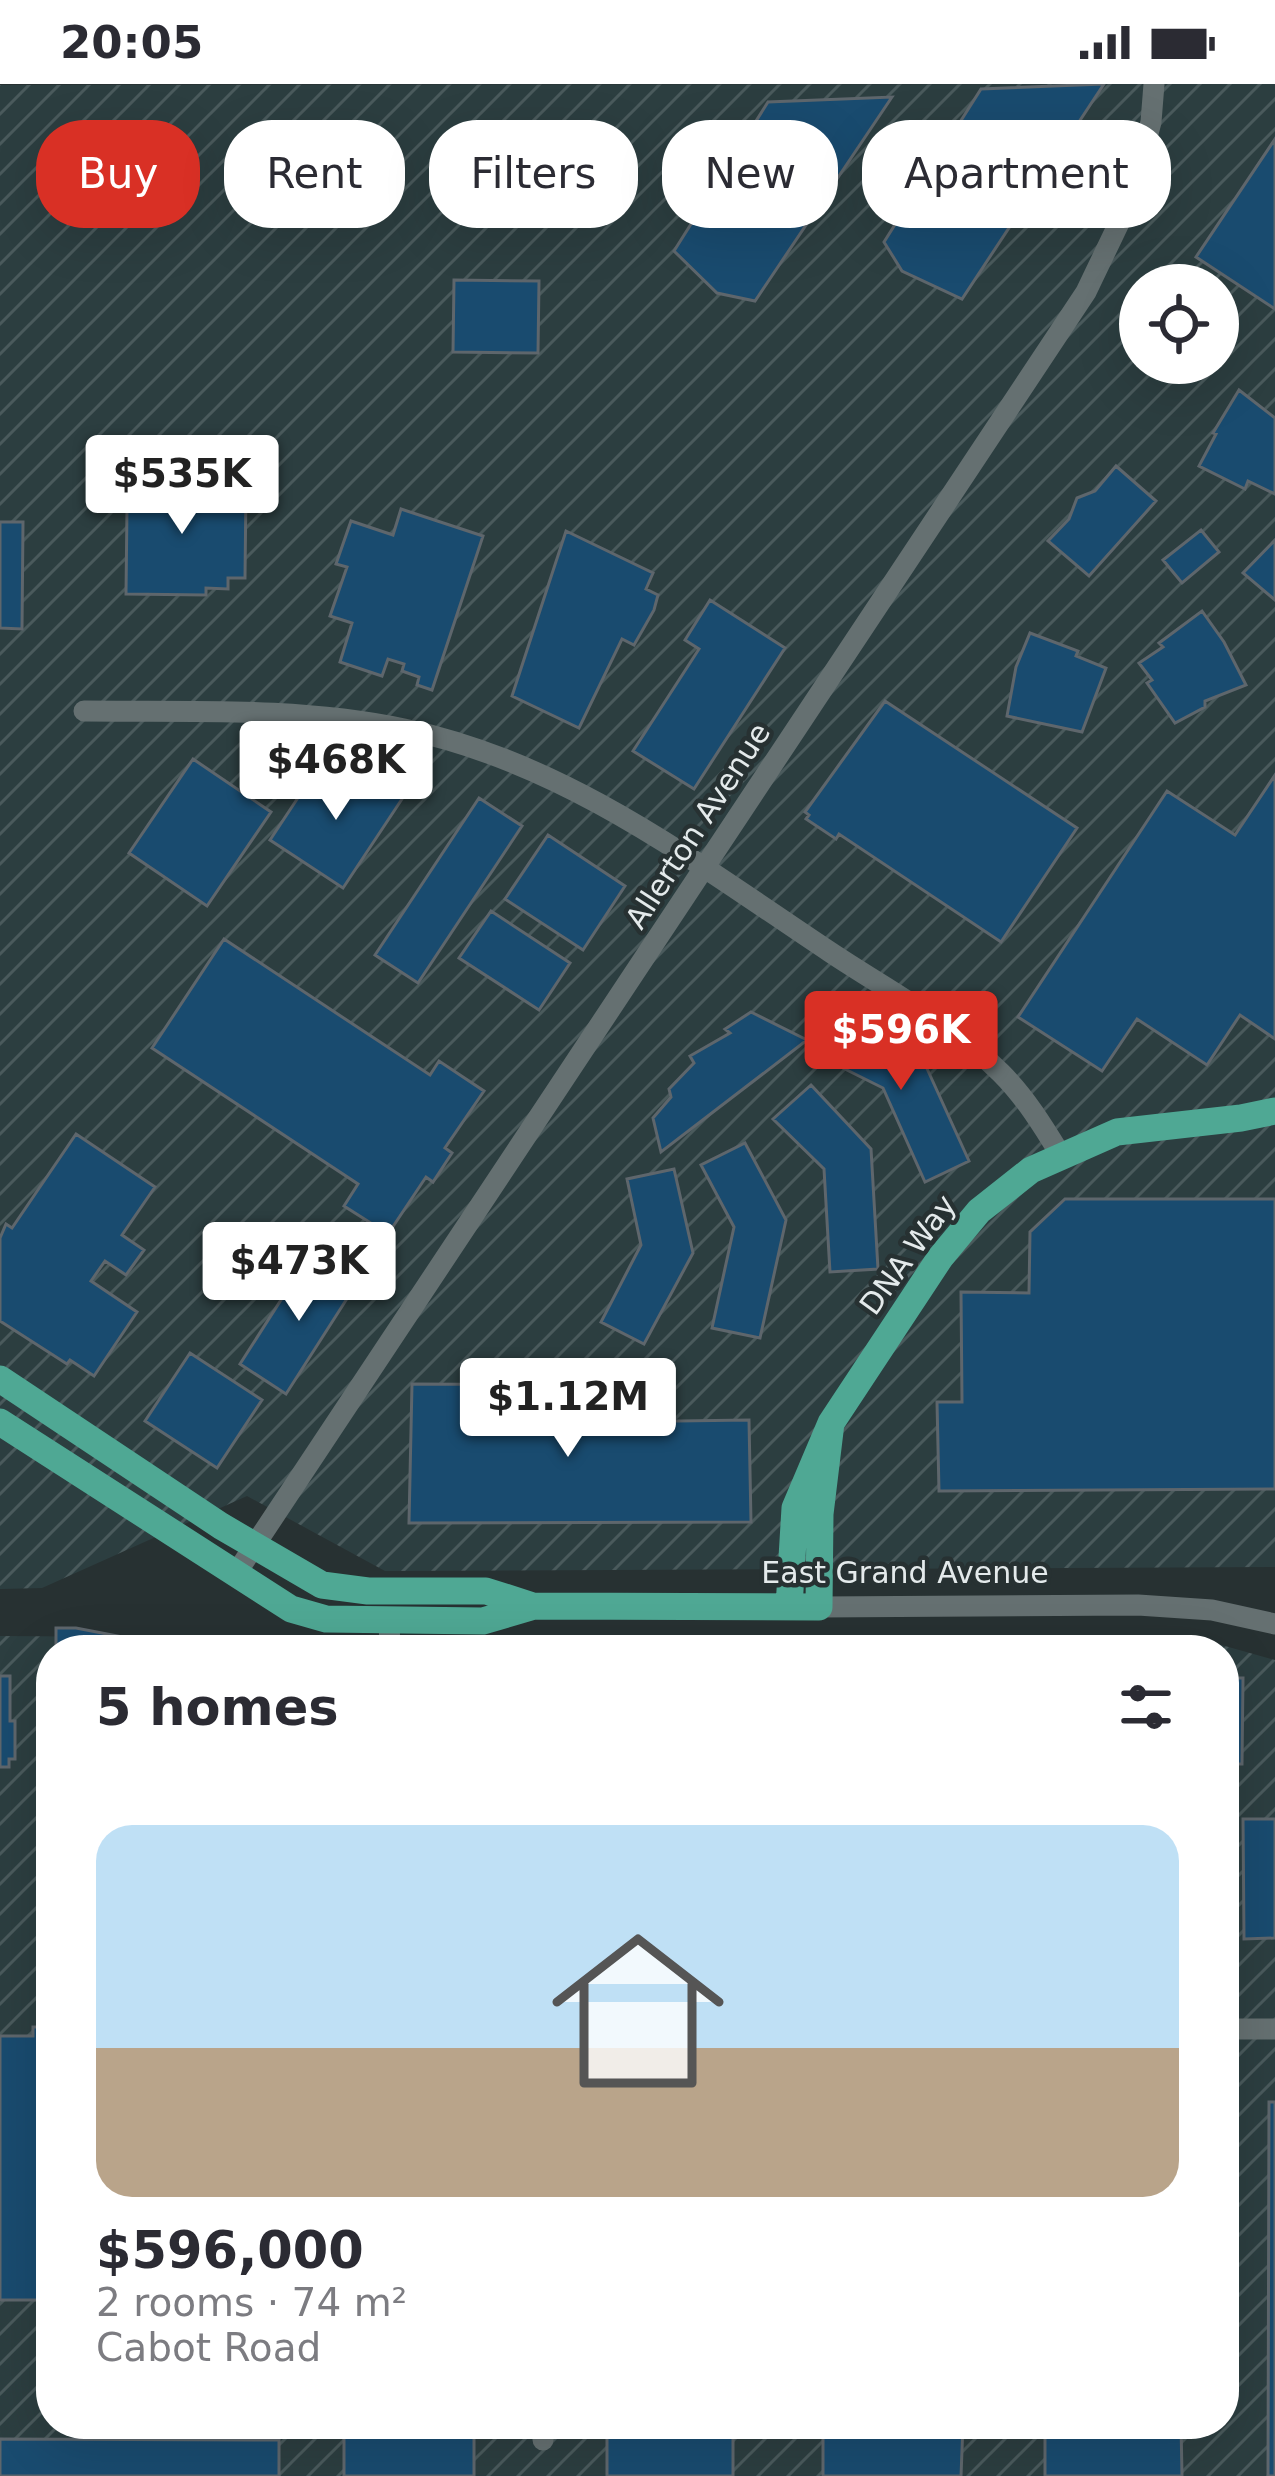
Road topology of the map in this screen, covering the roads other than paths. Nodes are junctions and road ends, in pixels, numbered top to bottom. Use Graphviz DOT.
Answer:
graph roads {
  1 [pos="1154,84"];
  2 [pos="84,711"];
  3 [pos="705,869"];
  4 [pos="1275,1111"];
  5 [pos="1060,1154"];
  6 [pos="0,1379"];
  7 [pos="0,1422"];
  8 [pos="831,1424"];
  9 [pos="254,1546"];
  10 [pos="235,1575"];
  11 [pos="534,1606"];
  12 [pos="789,1607"];
  13 [pos="819,1607"];
  14 [pos="389,1620"];
  15 [pos="1275,1624"];
  16 [pos="390,1635"];
  17 [pos="1239,2029"];
  18 [pos="1275,2029"];
  1 -- 3 [label="street, Allerton Avenue"];
  2 -- 3 [label="street"];
  3 -- 5 [label="street"];
  3 -- 9 [label="street, Allerton Avenue"];
  4 -- 5 [label="main road, DNA Way"];
  5 -- 8 [label="main road, DNA Way"];
  6 -- 9 [label="main road, East Grand Avenue"];
  7 -- 10 [label="main road, East Grand Avenue"];
  8 -- 12 [label="main road, DNA Way"];
  8 -- 13 [label="main road, DNA Way"];
  9 -- 10 [label="street, Allerton Avenue"];
  9 -- 11 [label="main road, East Grand Avenue"];
  10 -- 14 [label="main road, East Grand Avenue"];
  11 -- 12 [label="main road, East Grand Avenue"];
  11 -- 14 [label="main road, East Grand Avenue"];
  12 -- 13 [label="main road, East Grand Avenue"];
  13 -- 15 [label="street, East Grand Avenue"];
  14 -- 16 [label="street"];
  17 -- 18 [label="street"];
}
